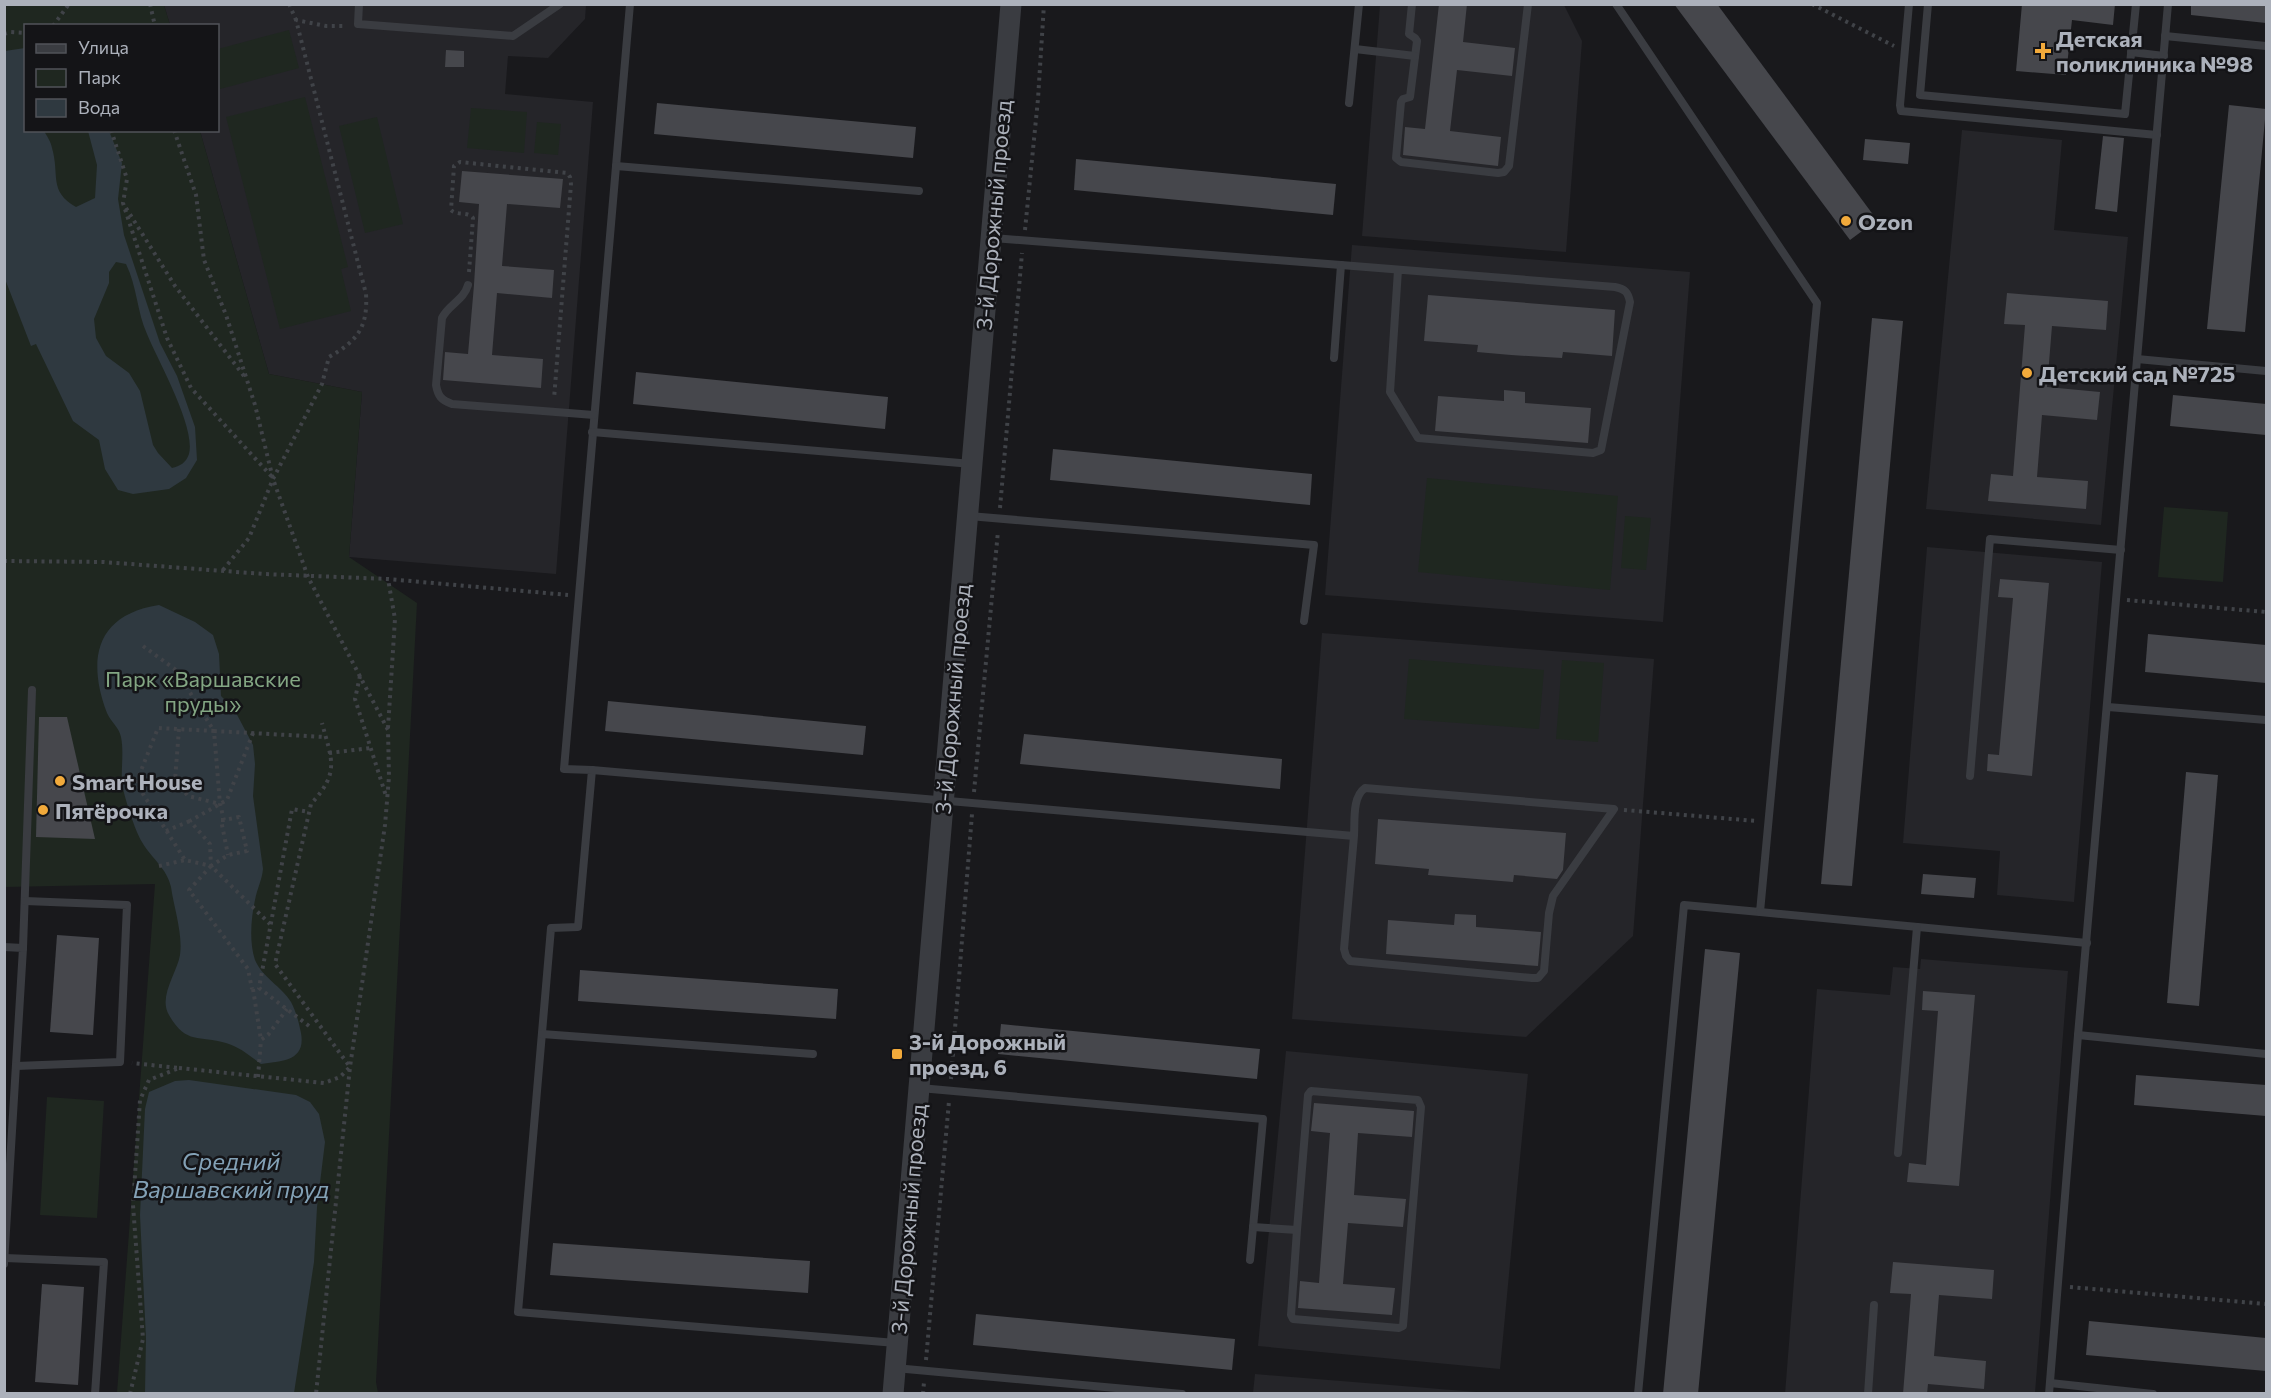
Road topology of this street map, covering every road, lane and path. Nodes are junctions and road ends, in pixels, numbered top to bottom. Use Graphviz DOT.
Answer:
graph roads {
  1 [pos="69,4"];
  2 [pos="150,4"];
  3 [pos="289,4"];
  4 [pos="359,4"];
  5 [pos="560,4"];
  6 [pos="630,4"];
  7 [pos="1011,4"];
  8 [pos="1044,4"];
  9 [pos="1359,4"];
  10 [pos="1412,4"];
  11 [pos="1528,4"];
  12 [pos="1616,4"];
  13 [pos="1812,4"];
  14 [pos="1909,4"];
  15 [pos="1928,4"];
  16 [pos="2136,4"];
  17 [pos="2168,4"];
  18 [pos="296,20"];
  19 [pos="54,24"];
  20 [pos="155,24"];
  21 [pos="358,24"];
  22 [pos="24,33"];
  23 [pos="4,34"];
  24 [pos="2165,36"];
  25 [pos="2266,46"];
  26 [pos="1355,50"];
  27 [pos="1905,52"];
  28 [pos="2131,52"];
  29 [pos="1415,56"];
  30 [pos="2164,56"];
  31 [pos="1349,103"];
  32 [pos="112,132"];
  33 [pos="175,132"];
  34 [pos="2157,135"];
  35 [pos="616,166"];
  36 [pos="919,191"];
  37 [pos="123,202"];
  38 [pos="992,238"];
  39 [pos="1024,240"];
  40 [pos="1341,265"];
  41 [pos="1398,270"];
  42 [pos="468,285"];
  43 [pos="1334,358"];
  44 [pos="2138,359"];
  45 [pos="2266,371"];
  46 [pos="247,379"];
  47 [pos="553,412"];
  48 [pos="594,415"];
  49 [pos="592,432"];
  50 [pos="973,464"];
  51 [pos="273,479"];
  52 [pos="968,515"];
  53 [pos="999,518"];
  54 [pos="2121,550"];
  55 [pos="4,561"];
  56 [pos="223,570"];
  57 [pos="308,576"];
  58 [pos="388,579"];
  59 [pos="578,596"];
  60 [pos="2117,599"];
  61 [pos="2266,612"];
  62 [pos="1304,621"];
  63 [pos="143,646"];
  64 [pos="360,676"];
  65 [pos="32,690"];
  66 [pos="2108,706"];
  67 [pos="2266,720"];
  68 [pos="322,723"];
  69 [pos="179,729"];
  70 [pos="388,730"];
  71 [pos="214,731"];
  72 [pos="254,733"];
  73 [pos="325,737"];
  74 [pos="371,748"];
  75 [pos="329,753"];
  76 [pos="592,770"];
  77 [pos="1970,776"];
  78 [pos="387,799"];
  79 [pos="944,800"];
  80 [pos="973,802"];
  81 [pos="220,804"];
  82 [pos="1614,809"];
  83 [pos="309,812"];
  84 [pos="224,820"];
  85 [pos="190,821"];
  86 [pos="1769,822"];
  87 [pos="166,831"];
  88 [pos="1354,836"];
  89 [pos="228,855"];
  90 [pos="185,860"];
  91 [pos="159,866"];
  92 [pos="211,866"];
  93 [pos="25,901"];
  94 [pos="1760,912"];
  95 [pos="270,924"];
  96 [pos="1917,927"];
  97 [pos="2087,942"];
  98 [pos="4,947"];
  99 [pos="23,948"];
  100 [pos="259,987"];
  101 [pos="252,989"];
  102 [pos="287,1009"];
  103 [pos="309,1026"];
  104 [pos="542,1034"];
  105 [pos="2078,1035"];
  106 [pos="261,1040"];
  107 [pos="813,1054"];
  108 [pos="2266,1054"];
  109 [pos="120,1062"];
  110 [pos="16,1066"];
  111 [pos="350,1067"];
  112 [pos="179,1068"];
  113 [pos="258,1077"];
  114 [pos="919,1088"];
  115 [pos="950,1090"];
  116 [pos="1898,1153"];
  117 [pos="1253,1227"];
  118 [pos="1297,1230"];
  119 [pos="5,1258"];
  120 [pos="1250,1260"];
  121 [pos="4,1264"];
  122 [pos="2058,1286"];
  123 [pos="2266,1304"];
  124 [pos="1875,1305"];
  125 [pos="897,1343"];
  126 [pos="895,1368"];
  127 [pos="925,1370"];
  128 [pos="2050,1383"];
  129 [pos="95,1394"];
  130 [pos="130,1394"];
  131 [pos="316,1394"];
  132 [pos="893,1394"];
  133 [pos="923,1394"];
  134 [pos="1182,1394"];
  135 [pos="1638,1394"];
  136 [pos="1868,1394"];
  137 [pos="2049,1394"];
  138 [pos="2153,1394"];
  1 -- 19 [label="path"];
  2 -- 20 [label="path"];
  3 -- 18 [label="path"];
  4 -- 21 [label="lane"];
  5 -- 21 [label="lane"];
  6 -- 35 [label="lane"];
  7 -- 38 [label="street, 3-й Дорожный проезд"];
  8 -- 39 [label="path"];
  9 -- 26 [label="lane"];
  10 -- 29 [label="lane"];
  11 -- 29 [label="lane"];
  12 -- 86 [label="lane"];
  13 -- 27 [label="path"];
  14 -- 27 [label="lane"];
  15 -- 28 [label="lane"];
  16 -- 28 [label="lane"];
  17 -- 24 [label="lane"];
  18 -- 21 [label="path"];
  18 -- 51 [label="path"];
  22 -- 23 [label="path"];
  24 -- 25 [label="lane"];
  24 -- 30 [label="lane"];
  26 -- 29 [label="lane"];
  26 -- 31 [label="lane"];
  27 -- 34 [label="lane"];
  28 -- 30 [label="lane"];
  30 -- 34 [label="lane"];
  32 -- 37 [label="path"];
  33 -- 46 [label="path"];
  34 -- 44 [label="lane"];
  35 -- 36 [label="lane"];
  35 -- 48 [label="lane"];
  37 -- 46 [label="path"];
  37 -- 51 [label="path"];
  38 -- 39 [label="lane"];
  38 -- 50 [label="street, 3-й Дорожный проезд"];
  39 -- 40 [label="lane"];
  39 -- 53 [label="path"];
  40 -- 41 [label="lane"];
  40 -- 43 [label="lane"];
  41 -- 41 [label="lane"];
  42 -- 47 [label="lane"];
  42 -- 47 [label="path"];
  44 -- 45 [label="lane"];
  44 -- 54 [label="lane"];
  46 -- 51 [label="path"];
  47 -- 48 [label="lane"];
  48 -- 49 [label="lane"];
  49 -- 50 [label="lane"];
  49 -- 59 [label="lane"];
  50 -- 52 [label="street, 3-й Дорожный проезд"];
  51 -- 56 [label="path"];
  51 -- 57 [label="path"];
  52 -- 53 [label="lane"];
  52 -- 79 [label="street, 3-й Дорожный проезд"];
  53 -- 62 [label="lane"];
  53 -- 80 [label="path"];
  54 -- 60 [label="lane"];
  54 -- 77 [label="lane"];
  55 -- 56 [label="path"];
  56 -- 57 [label="path"];
  57 -- 58 [label="path"];
  57 -- 64 [label="path"];
  58 -- 59 [label="path"];
  58 -- 70 [label="path"];
  59 -- 76 [label="lane"];
  60 -- 61 [label="path"];
  60 -- 66 [label="lane"];
  63 -- 71 [label="path"];
  64 -- 70 [label="path"];
  64 -- 74 [label="path"];
  65 -- 93 [label="lane"];
  66 -- 67 [label="lane"];
  66 -- 97 [label="lane"];
  68 -- 73 [label="path"];
  69 -- 71 [label="path"];
  69 -- 81 [label="path"];
  69 -- 87 [label="path"];
  70 -- 78 [label="path"];
  71 -- 72 [label="path"];
  71 -- 81 [label="path"];
  72 -- 73 [label="path"];
  72 -- 81 [label="path"];
  73 -- 75 [label="path"];
  74 -- 75 [label="path"];
  74 -- 78 [label="path"];
  75 -- 83 [label="path"];
  76 -- 79 [label="lane"];
  76 -- 104 [label="lane"];
  78 -- 111 [label="path"];
  79 -- 80 [label="lane"];
  79 -- 114 [label="street, 3-й Дорожный проезд"];
  80 -- 88 [label="lane"];
  80 -- 115 [label="path"];
  81 -- 84 [label="path"];
  81 -- 85 [label="path"];
  82 -- 86 [label="path"];
  82 -- 88 [label="lane"];
  82 -- 88 [label="lane"];
  83 -- 95 [label="path"];
  83 -- 111 [label="path"];
  84 -- 89 [label="path"];
  84 -- 89 [label="path"];
  85 -- 87 [label="path"];
  85 -- 92 [label="path"];
  86 -- 94 [label="lane"];
  87 -- 90 [label="path"];
  89 -- 92 [label="path"];
  90 -- 91 [label="path"];
  90 -- 92 [label="path"];
  92 -- 95 [label="path"];
  92 -- 101 [label="path"];
  93 -- 99 [label="lane"];
  93 -- 109 [label="lane"];
  94 -- 96 [label="lane"];
  94 -- 135 [label="lane"];
  95 -- 100 [label="path"];
  96 -- 97 [label="lane"];
  96 -- 116 [label="lane"];
  97 -- 105 [label="lane"];
  98 -- 99 [label="lane"];
  99 -- 110 [label="lane"];
  100 -- 101 [label="path"];
  100 -- 102 [label="path"];
  101 -- 106 [label="path"];
  102 -- 103 [label="path"];
  102 -- 106 [label="path"];
  104 -- 107 [label="lane"];
  104 -- 125 [label="lane"];
  105 -- 108 [label="lane"];
  105 -- 122 [label="lane"];
  106 -- 113 [label="path"];
  109 -- 110 [label="lane"];
  109 -- 112 [label="path"];
  110 -- 119 [label="lane"];
  111 -- 113 [label="path"];
  111 -- 131 [label="path"];
  112 -- 113 [label="path"];
  112 -- 130 [label="path"];
  114 -- 115 [label="lane"];
  114 -- 125 [label="street, 3-й Дорожный проезд"];
  115 -- 117 [label="lane"];
  115 -- 127 [label="path"];
  117 -- 118 [label="lane"];
  117 -- 120 [label="lane"];
  118 -- 118 [label="lane"];
  119 -- 121 [label="lane"];
  119 -- 129 [label="lane"];
  122 -- 123 [label="path"];
  122 -- 128 [label="lane"];
  124 -- 136 [label="lane"];
  125 -- 126 [label="street, 3-й Дорожный проезд"];
  126 -- 127 [label="lane"];
  126 -- 132 [label="street, 3-й Дорожный проезд"];
  127 -- 133 [label="path"];
  127 -- 134 [label="lane"];
  128 -- 137 [label="lane"];
  128 -- 138 [label="lane"];
}
